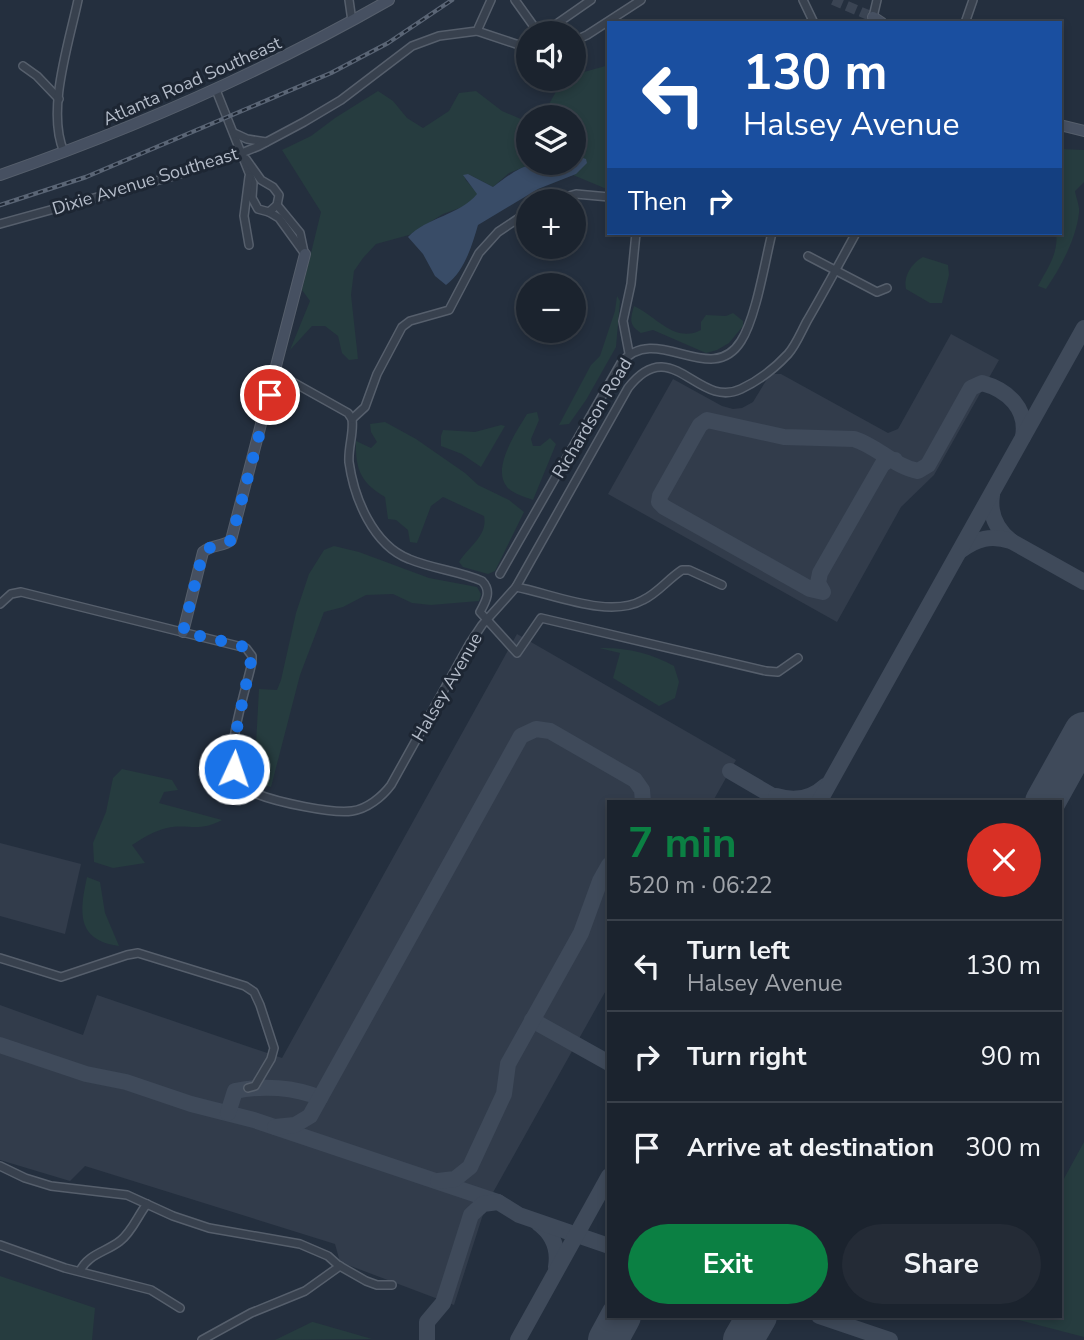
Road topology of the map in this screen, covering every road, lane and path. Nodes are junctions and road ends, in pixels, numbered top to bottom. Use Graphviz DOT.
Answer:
graph roads {
  1 [pos="78,0"];
  2 [pos="349,0"];
  3 [pos="389,0"];
  4 [pos="491,0"];
  5 [pos="515,0"];
  6 [pos="591,0"];
  7 [pos="642,0"];
  8 [pos="803,0"];
  9 [pos="877,0"];
  10 [pos="973,0"];
  11 [pos="877,20"];
  12 [pos="352,21"];
  13 [pos="611,21"];
  14 [pos="813,21"];
  15 [pos="966,21"];
  16 [pos="607,24"];
  17 [pos="477,31"];
  18 [pos="586,35"];
  19 [pos="516,44"];
  20 [pos="23,66"];
  21 [pos="216,90"];
  22 [pos="59,99"];
  23 [pos="1062,126"];
  24 [pos="1084,131"];
  25 [pos="233,132"];
  26 [pos="266,142"];
  27 [pos="64,152"];
  28 [pos="242,153"];
  29 [pos="0,175"];
  30 [pos="249,176"];
  31 [pos="267,185"];
  32 [pos="254,192"];
  33 [pos="586,195"];
  34 [pos="607,197"];
  35 [pos="278,205"];
  36 [pos="269,212"];
  37 [pos="516,220"];
  38 [pos="0,224"];
  39 [pos="636,235"];
  40 [pos="771,235"];
  41 [pos="855,235"];
  42 [pos="249,245"];
  43 [pos="305,254"];
  44 [pos="808,256"];
  45 [pos="835,270"];
  46 [pos="887,288"];
  47 [pos="629,353"];
  48 [pos="275,377"];
  49 [pos="352,419"];
  50 [pos="500,574"];
  51 [pos="722,585"];
  52 [pos="516,587"];
  53 [pos="0,604"];
  54 [pos="488,620"];
  55 [pos="183,632"];
  56 [pos="799,658"];
  57 [pos="0,958"];
  58 [pos="248,1088"];
  59 [pos="0,1166"];
  60 [pos="147,1204"];
  61 [pos="0,1245"];
  62 [pos="340,1266"];
  63 [pos="80,1271"];
  64 [pos="393,1285"];
  65 [pos="180,1308"];
  66 [pos="202,1340"];
  1 -- 22 [label="street"];
  2 -- 12 [label="street"];
  3 -- 12 [label="street, Atlanta Road Southeast"];
  4 -- 17 [label="street"];
  5 -- 6 [label="street"];
  7 -- 13 [label="street"];
  8 -- 14 [label="street"];
  9 -- 11 [label="street"];
  10 -- 15 [label="street"];
  12 -- 21 [label="street, Atlanta Road Southeast"];
  16 -- 18 [label="street"];
  17 -- 19 [label="street"];
  17 -- 26 [label="street, Dixie Avenue Southeast"];
  20 -- 22 [label="street"];
  21 -- 25 [label="street"];
  21 -- 27 [label="street, Atlanta Road Southeast"];
  22 -- 27 [label="street"];
  23 -- 24 [label="street"];
  25 -- 26 [label="street"];
  25 -- 28 [label="street"];
  26 -- 28 [label="street, Dixie Avenue Southeast"];
  27 -- 29 [label="street, Atlanta Road Southeast"];
  28 -- 30 [label="street"];
  28 -- 31 [label="street"];
  28 -- 38 [label="street, Dixie Avenue Southeast"];
  30 -- 32 [label="street"];
  30 -- 42 [label="street"];
  31 -- 32 [label="street"];
  31 -- 35 [label="street"];
  32 -- 36 [label="street"];
  33 -- 34 [label="street"];
  35 -- 36 [label="street"];
  35 -- 43 [label="street"];
  36 -- 43 [label="street"];
  37 -- 49 [label="street"];
  39 -- 47 [label="street"];
  40 -- 47 [label="street, Richardson Road"];
  41 -- 45 [label="street, Halsey Avenue"];
  43 -- 48 [label="street"];
  44 -- 45 [label="street"];
  45 -- 46 [label="street"];
  45 -- 52 [label="street, Halsey Avenue"];
  47 -- 50 [label="street, Richardson Road"];
  48 -- 49 [label="street"];
  48 -- 55 [label="street"];
  49 -- 54 [label="street"];
  51 -- 52 [label="street"];
  52 -- 54 [label="street, Halsey Avenue"];
  53 -- 55 [label="street, Halsey Avenue"];
  54 -- 55 [label="street, Halsey Avenue"];
  54 -- 56 [label="street"];
  57 -- 58 [label="street"];
  59 -- 60 [label="street"];
  60 -- 62 [label="street"];
  60 -- 63 [label="street"];
  61 -- 63 [label="street"];
  62 -- 64 [label="street"];
  62 -- 66 [label="street"];
  63 -- 65 [label="street"];
}
